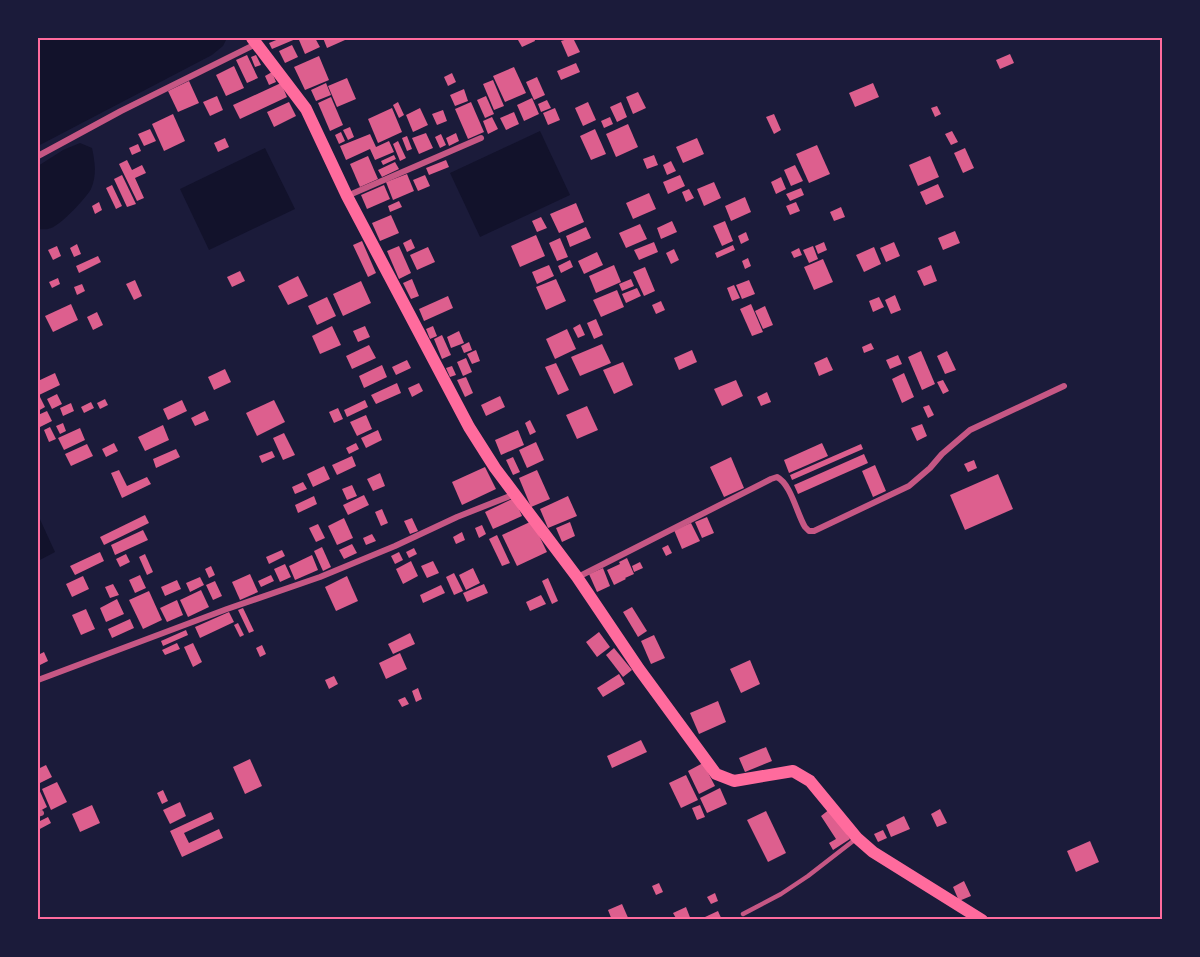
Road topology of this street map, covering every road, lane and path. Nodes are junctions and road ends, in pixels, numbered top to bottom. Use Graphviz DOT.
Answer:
graph roads {
  1 [pos="254,41"];
  2 [pos="481,138"];
  3 [pos="38,156"];
  4 [pos="347,196"];
  5 [pos="1064,386"];
  6 [pos="515,494"];
  7 [pos="577,577"];
  8 [pos="38,680"];
  9 [pos="857,838"];
  10 [pos="743,914"];
  11 [pos="982,920"];
  1 -- 3 [label="street"];
  1 -- 4 [label="main road"];
  2 -- 4 [label="street"];
  4 -- 6 [label="main road"];
  5 -- 7 [label="street"];
  6 -- 7 [label="main road"];
  6 -- 8 [label="street"];
  7 -- 9 [label="main road"];
  9 -- 10 [label="lane"];
  9 -- 11 [label="main road"];
}
